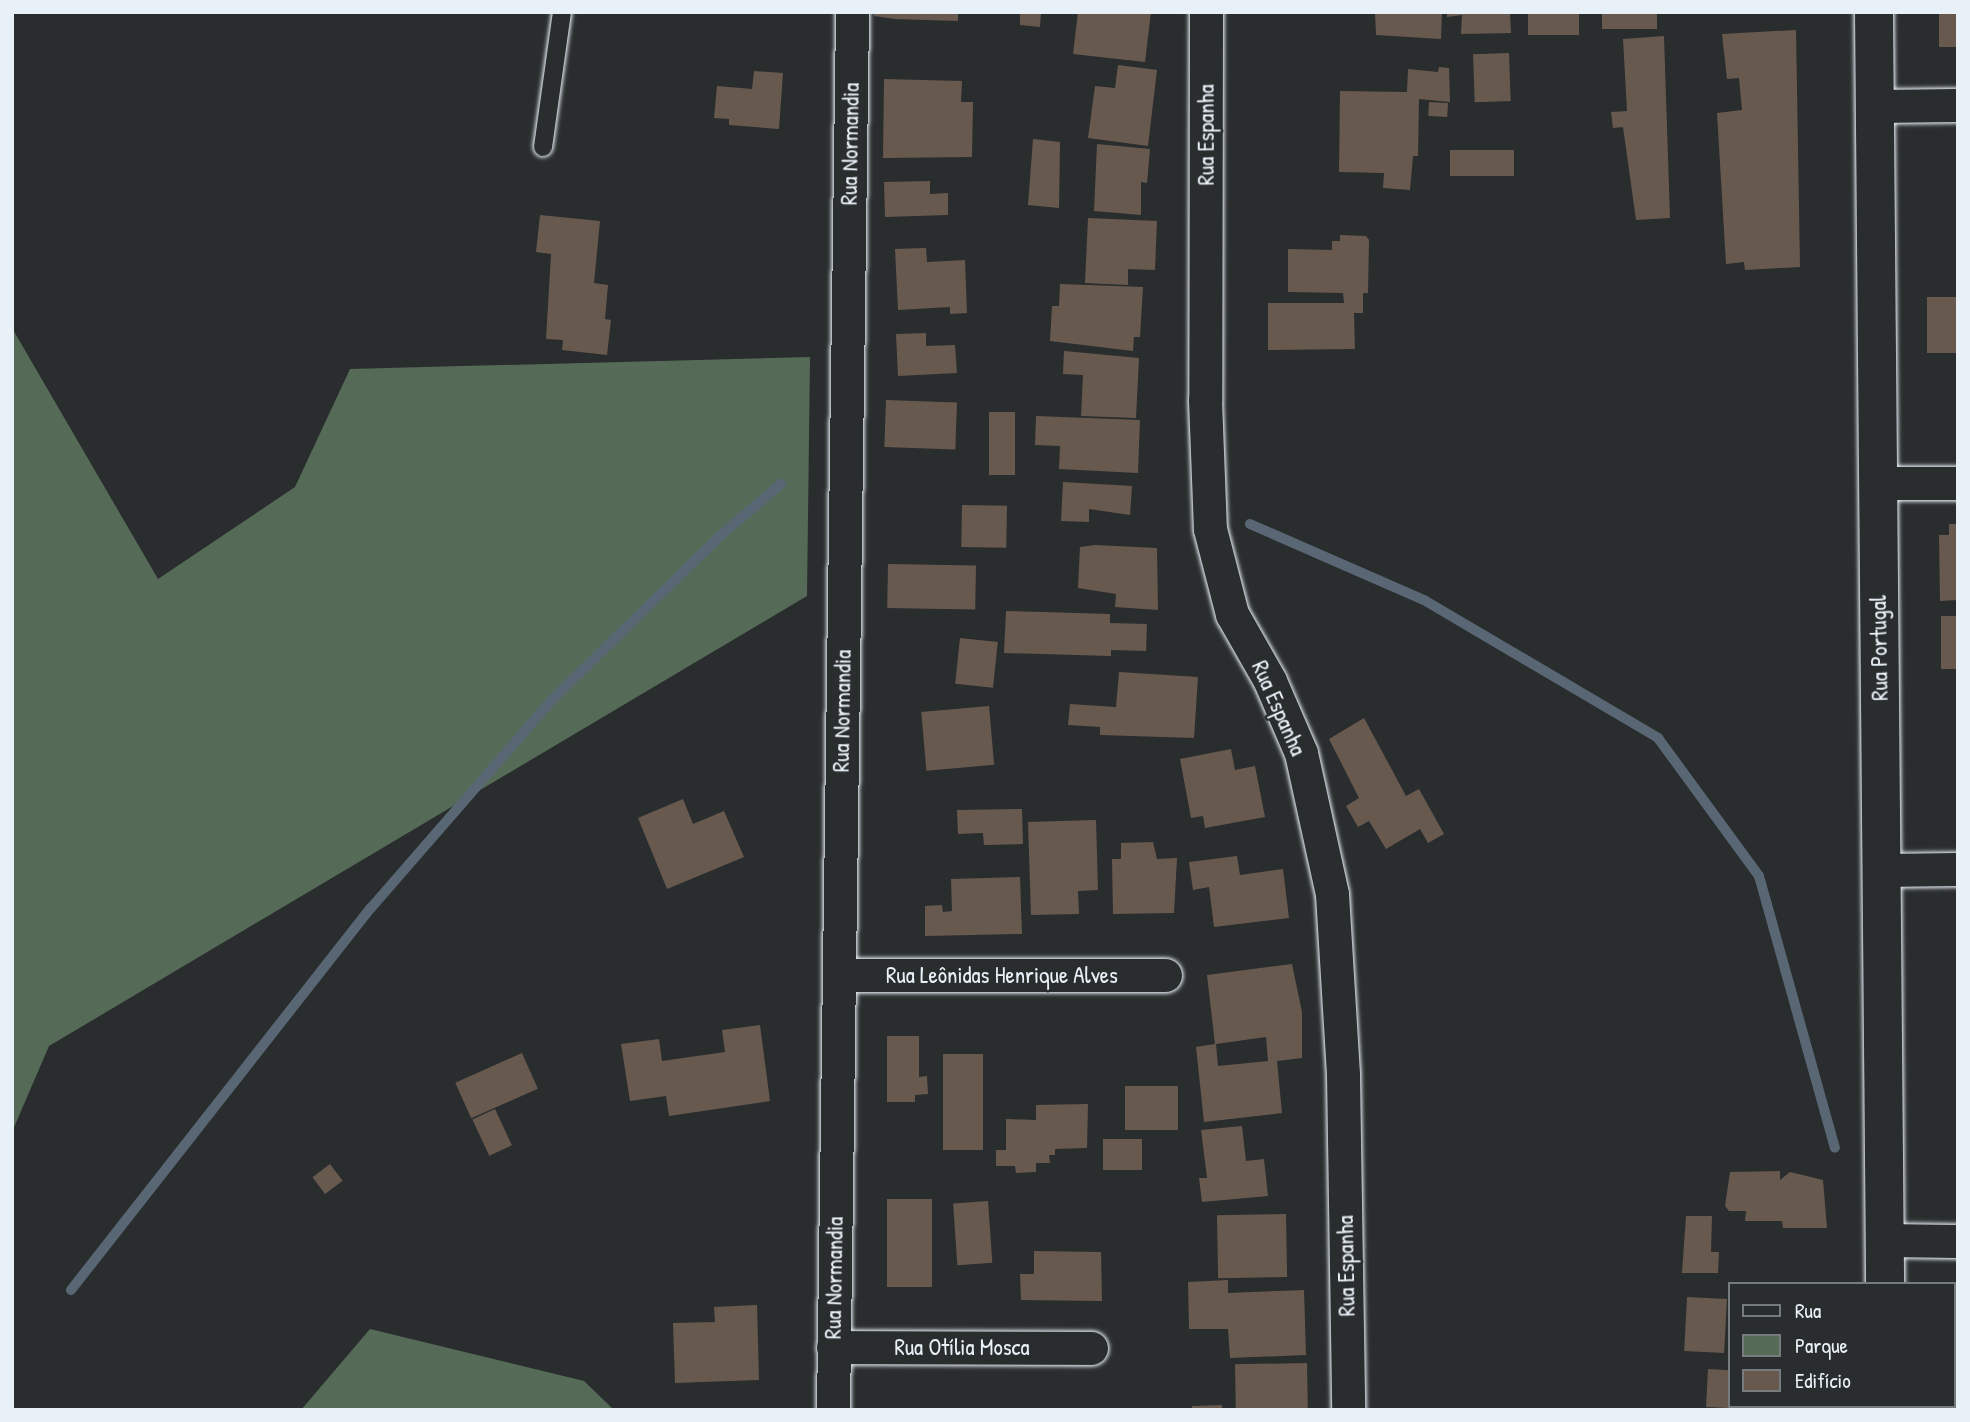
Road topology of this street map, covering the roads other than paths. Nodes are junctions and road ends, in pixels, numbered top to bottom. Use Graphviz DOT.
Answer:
graph roads {
  1 [pos="562,12"];
  2 [pos="852,12"];
  3 [pos="1206,12"];
  4 [pos="1874,12"];
  5 [pos="1875,106"];
  6 [pos="1958,106"];
  7 [pos="543,147"];
  8 [pos="1878,483"];
  9 [pos="1958,483"];
  10 [pos="1958,869"];
  11 [pos="1881,870"];
  12 [pos="839,975"];
  13 [pos="1165,975"];
  14 [pos="1884,1240"];
  15 [pos="1958,1241"];
  16 [pos="1885,1282"];
  17 [pos="833,1346"];
  18 [pos="1091,1348"];
  19 [pos="833,1410"];
  20 [pos="1348,1410"];
  1 -- 7 [label="lane"];
  2 -- 12 [label="street, Rua Normandia"];
  3 -- 20 [label="street, Rua Espanha"];
  4 -- 5 [label="street, Rua Portugal"];
  5 -- 6 [label="street"];
  5 -- 8 [label="street, Rua Portugal"];
  8 -- 9 [label="street"];
  8 -- 11 [label="street, Rua Portugal"];
  10 -- 11 [label="street"];
  11 -- 14 [label="street, Rua Portugal"];
  12 -- 13 [label="street, Rua Leônidas Henrique Alves"];
  12 -- 17 [label="street, Rua Normandia"];
  14 -- 15 [label="street"];
  14 -- 16 [label="street, Rua Portugal"];
  17 -- 18 [label="street, Rua Otília Mosca"];
  17 -- 19 [label="street, Rua Normandia"];
}
